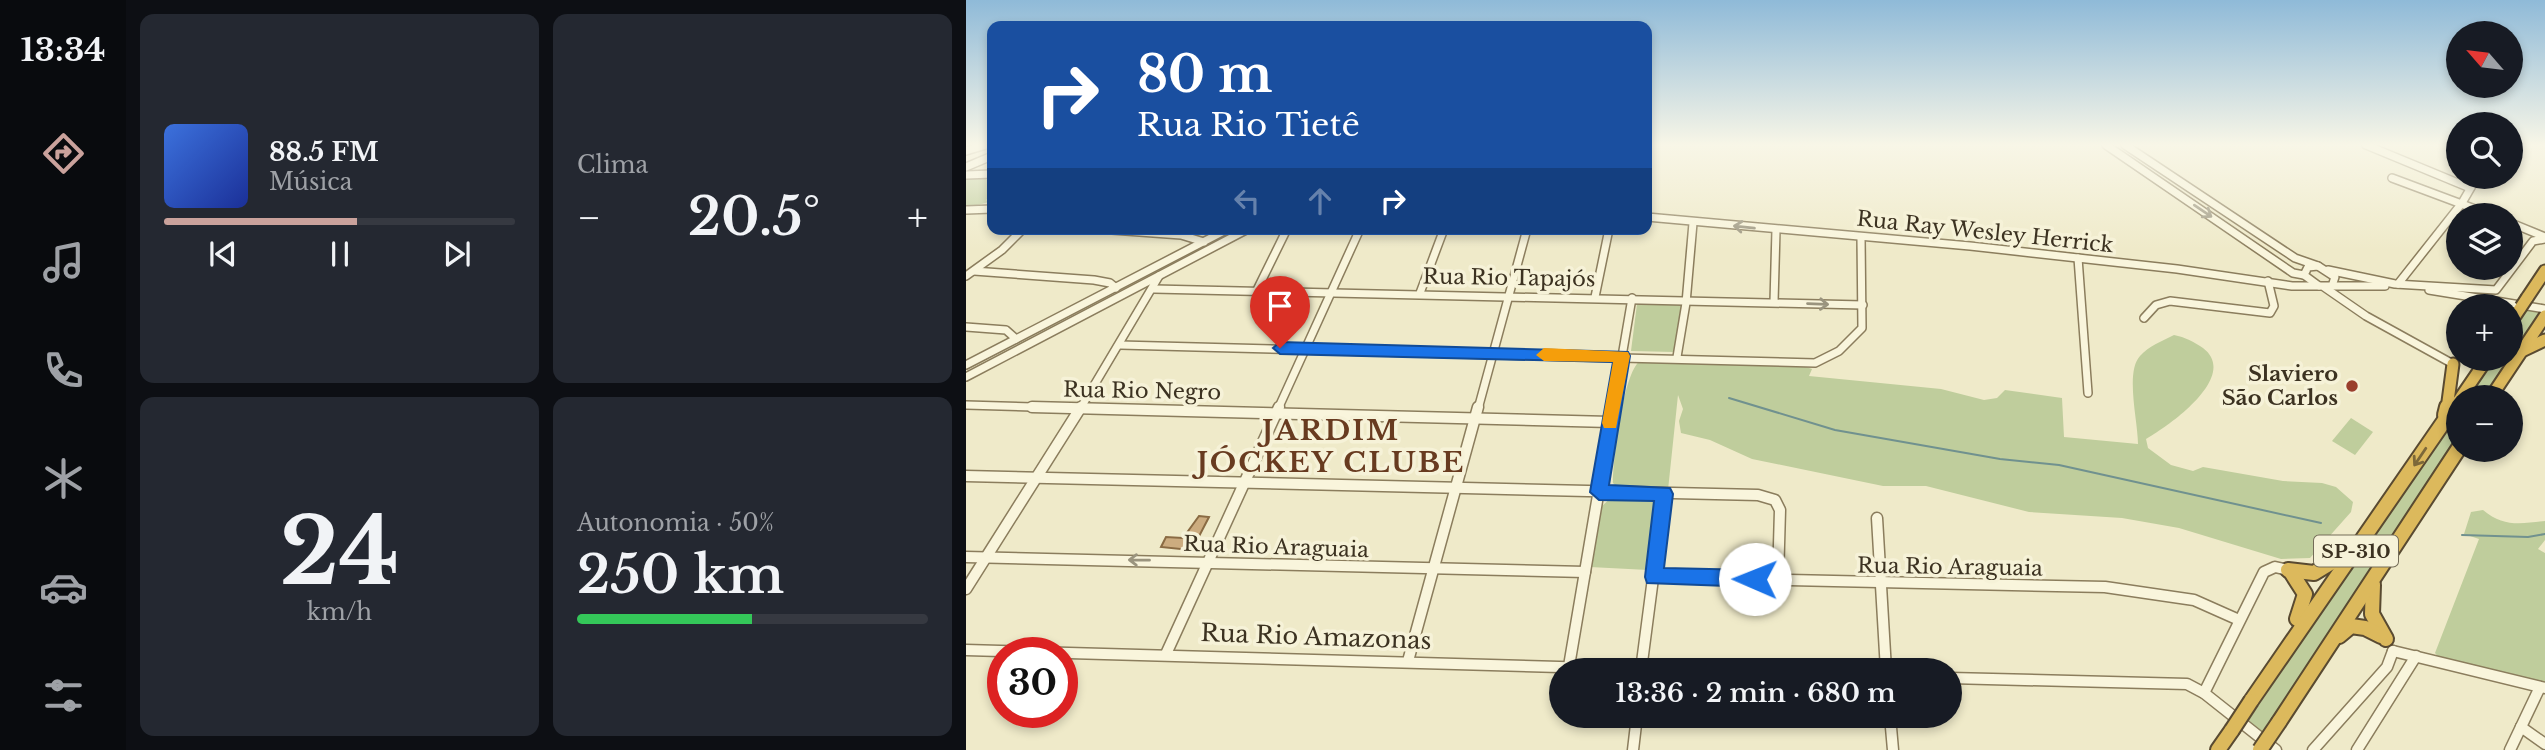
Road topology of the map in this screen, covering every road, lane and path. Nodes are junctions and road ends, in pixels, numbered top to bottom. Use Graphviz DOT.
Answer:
graph roads {
  1 [pos="2157,180"];
  2 [pos="2177,180"];
  3 [pos="2398,180"];
  4 [pos="2469,189"];
  5 [pos="2462,203"];
  6 [pos="987,209"];
  7 [pos="966,211"];
  8 [pos="1652,218"];
  9 [pos="1693,223"];
  10 [pos="2446,223"];
  11 [pos="2523,228"];
  12 [pos="2545,228"];
  13 [pos="1776,230"];
  14 [pos="2533,232"];
  15 [pos="1016,235"];
  16 [pos="1181,235"];
  17 [pos="1217,235"];
  18 [pos="1237,235"];
  19 [pos="1284,235"];
  20 [pos="1357,235"];
  21 [pos="1442,235"];
  22 [pos="1525,235"];
  23 [pos="1608,235"];
  24 [pos="1861,237"];
  25 [pos="2545,238"];
  26 [pos="1204,242"];
  27 [pos="2078,258"];
  28 [pos="2318,266"];
  29 [pos="2328,270"];
  30 [pos="974,271"];
  31 [pos="2545,271"];
  32 [pos="2304,275"];
  33 [pos="966,276"];
  34 [pos="1159,276"];
  35 [pos="2271,282"];
  36 [pos="2397,284"];
  37 [pos="2325,286"];
  38 [pos="1115,288"];
  39 [pos="1154,289"];
  40 [pos="1257,290"];
  41 [pos="1331,292"];
  42 [pos="1420,293"];
  43 [pos="1508,296"];
  44 [pos="1595,297"];
  45 [pos="1632,298"];
  46 [pos="1686,299"];
  47 [pos="1774,302"];
  48 [pos="2523,302"];
  49 [pos="1863,305"];
  50 [pos="2545,309"];
  51 [pos="2545,316"];
  52 [pos="2144,318"];
  53 [pos="966,327"];
  54 [pos="1016,340"];
  55 [pos="2545,340"];
  56 [pos="1120,345"];
  57 [pos="2523,348"];
  58 [pos="1306,349"];
  59 [pos="2523,351"];
  60 [pos="1492,354"];
  61 [pos="1622,356"];
  62 [pos="1677,357"];
  63 [pos="2446,360"];
  64 [pos="966,365"];
  65 [pos="2453,371"];
  66 [pos="966,377"];
  67 [pos="2088,393"];
  68 [pos="966,405"];
  69 [pos="1079,407"];
  70 [pos="1277,412"];
  71 [pos="1473,418"];
  72 [pos="2446,419"];
  73 [pos="1610,422"];
  74 [pos="2436,433"];
  75 [pos="2450,462"];
  76 [pos="966,475"];
  77 [pos="1035,478"];
  78 [pos="1246,483"];
  79 [pos="1454,487"];
  80 [pos="1599,492"];
  81 [pos="1664,494"];
  82 [pos="1877,518"];
  83 [pos="2362,542"];
  84 [pos="2389,553"];
  85 [pos="966,556"];
  86 [pos="985,557"];
  87 [pos="1207,562"];
  88 [pos="1431,569"];
  89 [pos="2288,570"];
  90 [pos="1585,572"];
  91 [pos="1654,577"];
  92 [pos="1779,579"];
  93 [pos="1880,583"];
  94 [pos="966,589"];
  95 [pos="2239,620"];
  96 [pos="2288,644"];
  97 [pos="2390,645"];
  98 [pos="966,650"];
  99 [pos="1166,654"];
  100 [pos="2416,656"];
  101 [pos="1570,658"];
  102 [pos="1643,658"];
  103 [pos="1885,658"];
  104 [pos="1408,661"];
  105 [pos="2317,664"];
  106 [pos="1549,665"];
  107 [pos="1962,678"];
  108 [pos="2542,688"];
  109 [pos="2204,693"];
  110 [pos="2279,722"];
  111 [pos="2521,727"];
  112 [pos="1636,728"];
  113 [pos="1891,728"];
  114 [pos="2545,744"];
  115 [pos="1633,750"];
  116 [pos="1893,750"];
  117 [pos="2218,750"];
  118 [pos="2260,750"];
  119 [pos="2276,750"];
  120 [pos="2313,750"];
  121 [pos="2357,750"];
  122 [pos="2510,750"];
  1 -- 32 [label="street, one-way"];
  2 -- 28 [label="street"];
  3 -- 5 [label="street"];
  4 -- 5 [label="street"];
  6 -- 7 [label="street"];
  8 -- 9 [label="street, Rua Ray Wesley Herrick"];
  13 -- 9 [label="street, Rua Ray Wesley Herrick, one-way"];
  9 -- 46 [label="street"];
  10 -- 36 [label="street"];
  11 -- 14 [label="street"];
  12 -- 14 [label="street"];
  13 -- 24 [label="street, Rua Ray Wesley Herrick"];
  13 -- 47 [label="street"];
  14 -- 25 [label="street"];
  15 -- 30 [label="street"];
  16 -- 26 [label="street"];
  17 -- 26 [label="street"];
  18 -- 34 [label="street"];
  19 -- 40 [label="street"];
  20 -- 41 [label="street"];
  21 -- 42 [label="street"];
  22 -- 43 [label="street"];
  23 -- 44 [label="street"];
  24 -- 27 [label="street, Rua Ray Wesley Herrick"];
  24 -- 49 [label="street"];
  25 -- 36 [label="street, Rua Ray Wesley Herrick"];
  26 -- 38 [label="street"];
  27 -- 35 [label="street, Rua Ray Wesley Herrick"];
  27 -- 67 [label="street"];
  28 -- 29 [label="street"];
  28 -- 32 [label="street"];
  29 -- 36 [label="street"];
  29 -- 37 [label="street"];
  30 -- 33 [label="street"];
  30 -- 38 [label="street"];
  31 -- 48 [label="highway"];
  32 -- 35 [label="street"];
  32 -- 37 [label="street"];
  34 -- 39 [label="street"];
  34 -- 66 [label="street"];
  35 -- 37 [label="street, Rua Ray Wesley Herrick"];
  35 -- 52 [label="street"];
  36 -- 37 [label="street, Rua Ray Wesley Herrick"];
  36 -- 50 [label="street"];
  37 -- 63 [label="street"];
  38 -- 54 [label="street"];
  39 -- 40 [label="street, Rua Rio Tapajós"];
  39 -- 56 [label="street"];
  40 -- 41 [label="street, Rua Rio Tapajós"];
  41 -- 42 [label="street, Rua Rio Tapajós"];
  41 -- 58 [label="street"];
  42 -- 43 [label="street, Rua Rio Tapajós"];
  43 -- 44 [label="street, Rua Rio Tapajós"];
  43 -- 60 [label="street"];
  44 -- 45 [label="street, Rua Rio Tapajós"];
  45 -- 46 [label="street, Rua Rio Tapajós"];
  45 -- 61 [label="street"];
  46 -- 47 [label="street, Rua Rio Tapajós"];
  46 -- 62 [label="street"];
  47 -- 49 [label="street, Rua Rio Tapajós, one-way"];
  49 -- 62 [label="street"];
  51 -- 57 [label="highway"];
  53 -- 54 [label="street"];
  54 -- 64 [label="street"];
  55 -- 59 [label="highway"];
  56 -- 58 [label="street"];
  56 -- 69 [label="street"];
  58 -- 60 [label="street"];
  58 -- 70 [label="street"];
  60 -- 61 [label="street"];
  60 -- 71 [label="street"];
  61 -- 62 [label="street"];
  61 -- 73 [label="street"];
  65 -- 74 [label="highway"];
  68 -- 69 [label="street, Rua Rio Negro"];
  69 -- 70 [label="street, Rua Rio Negro"];
  69 -- 77 [label="street"];
  70 -- 71 [label="street, Rua Rio Negro"];
  70 -- 78 [label="street"];
  71 -- 73 [label="street, Rua Rio Negro"];
  71 -- 79 [label="street"];
  72 -- 74 [label="highway, SP-310"];
  73 -- 80 [label="street"];
  74 -- 83 [label="highway, SP-310, one-way"];
  75 -- 84 [label="highway, SP-310"];
  76 -- 77 [label="street"];
  77 -- 78 [label="street"];
  77 -- 86 [label="street"];
  78 -- 79 [label="street"];
  78 -- 87 [label="street"];
  79 -- 80 [label="street"];
  79 -- 88 [label="street"];
  80 -- 81 [label="street"];
  80 -- 90 [label="street"];
  81 -- 91 [label="street"];
  81 -- 92 [label="street"];
  82 -- 93 [label="street"];
  83 -- 89 [label="highway"];
  83 -- 96 [label="highway, SP-310"];
  84 -- 97 [label="highway"];
  84 -- 105 [label="highway, SP-310"];
  85 -- 86 [label="street, Rua Rio Araguaia"];
  87 -- 86 [label="street, Rua Rio Araguaia, one-way"];
  86 -- 94 [label="street"];
  87 -- 88 [label="street, Rua Rio Araguaia"];
  87 -- 99 [label="street"];
  88 -- 90 [label="street, Rua Rio Araguaia"];
  88 -- 104 [label="street"];
  89 -- 95 [label="street"];
  89 -- 96 [label="highway"];
  90 -- 101 [label="street"];
  91 -- 92 [label="street, Rua Rio Araguaia"];
  91 -- 102 [label="street"];
  92 -- 93 [label="street, Rua Rio Araguaia"];
  93 -- 95 [label="street, Rua Rio Araguaia"];
  93 -- 103 [label="street"];
  95 -- 109 [label="street"];
  96 -- 117 [label="highway, SP-310, bridge"];
  97 -- 100 [label="street"];
  97 -- 105 [label="highway"];
  97 -- 120 [label="street"];
  98 -- 99 [label="street, Rua Rio Amazonas"];
  99 -- 104 [label="street, Rua Rio Amazonas"];
  100 -- 108 [label="street"];
  100 -- 121 [label="street"];
  104 -- 106 [label="street, Rua Rio Amazonas"];
  105 -- 110 [label="highway, SP-310"];
  107 -- 109 [label="street"];
  108 -- 111 [label="street"];
  109 -- 119 [label="street"];
  110 -- 118 [label="highway, SP-310, bridge"];
  111 -- 114 [label="street"];
  111 -- 122 [label="street"];
  112 -- 115 [label="street"];
  113 -- 116 [label="street"];
}
